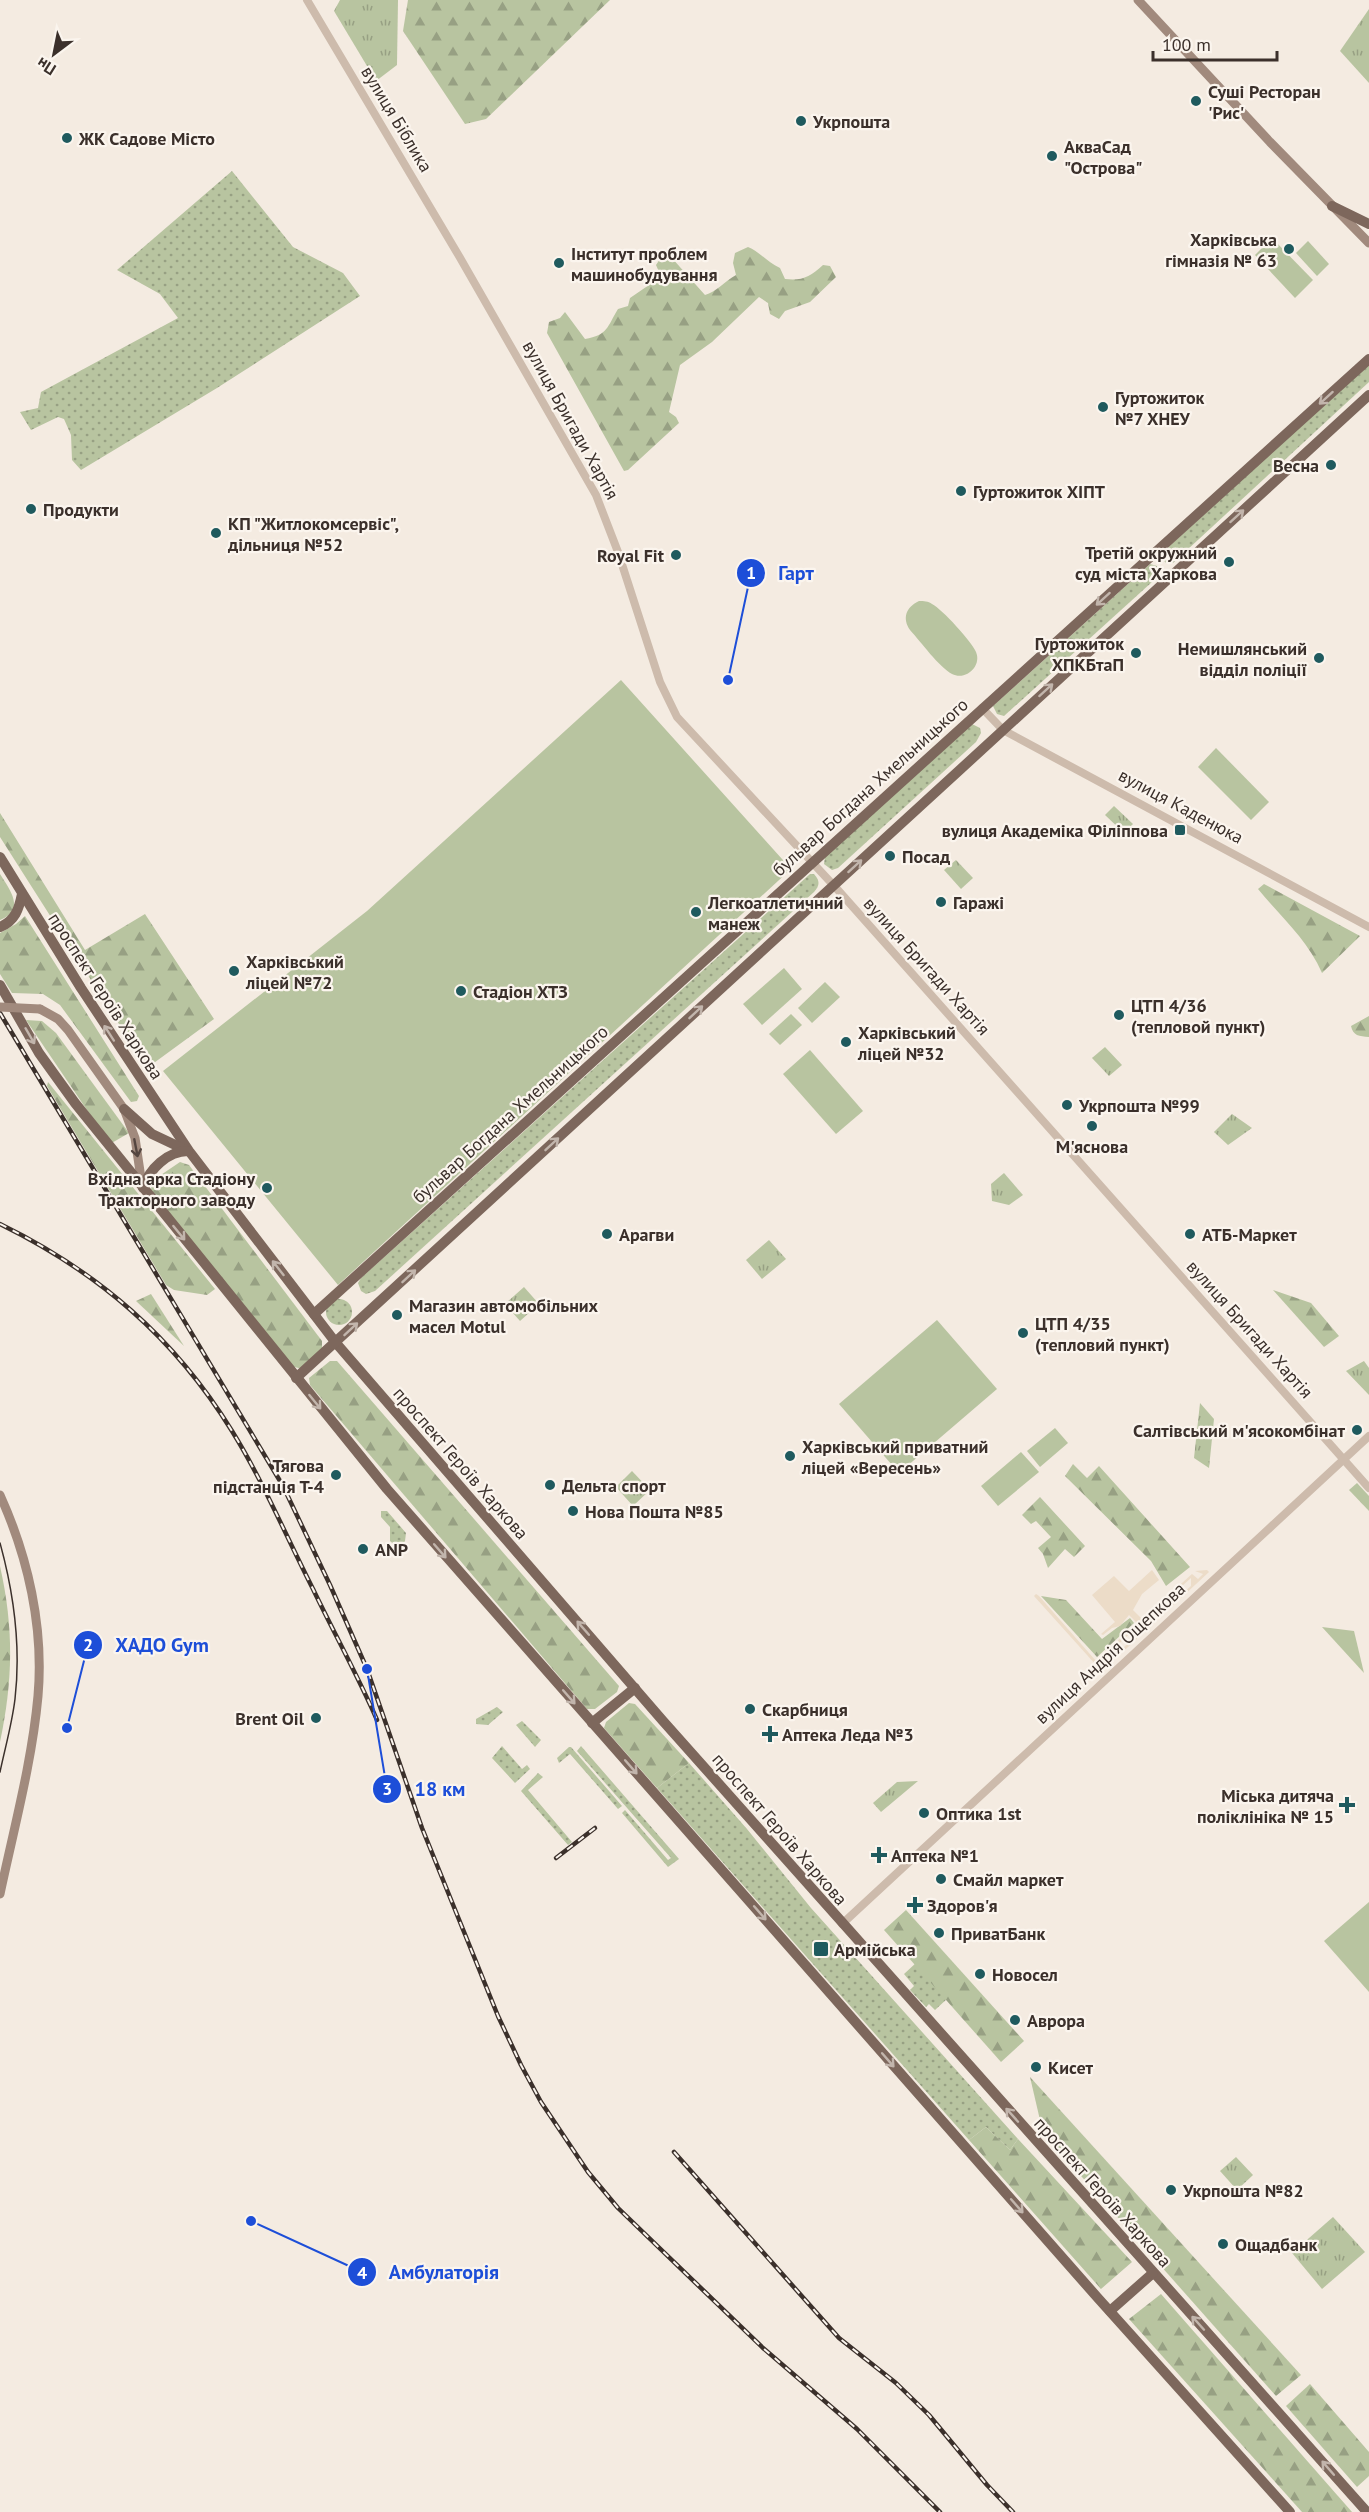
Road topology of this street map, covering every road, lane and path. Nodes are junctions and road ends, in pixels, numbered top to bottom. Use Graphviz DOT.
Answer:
graph roads {
  1 [pos="307,0"];
  2 [pos="1138,0"];
  3 [pos="1332,206"];
  4 [pos="1369,224"];
  5 [pos="1369,243"];
  6 [pos="459,256"];
  7 [pos="1369,359"];
  8 [pos="1369,395"];
  9 [pos="982,708"];
  10 [pos="1003,730"];
  11 [pos="0,857"];
  12 [pos="812,861"];
  13 [pos="834,885"];
  14 [pos="22,894"];
  15 [pos="0,927"];
  16 [pos="1369,927"];
  17 [pos="0,985"];
  18 [pos="0,1008"];
  19 [pos="124,1110"];
  20 [pos="189,1151"];
  21 [pos="142,1188"];
  22 [pos="314,1314"];
  23 [pos="336,1343"];
  24 [pos="296,1378"];
  25 [pos="1369,1436"];
  26 [pos="1344,1460"];
  27 [pos="1369,1488"];
  28 [pos="0,1495"];
  29 [pos="635,1688"];
  30 [pos="592,1723"];
  31 [pos="0,1893"];
  32 [pos="842,1923"];
  33 [pos="1153,2273"];
  34 [pos="1110,2311"];
  35 [pos="1290,2512"];
  36 [pos="1367,2512"];
  1 -- 6 [label="street, вулиця Біблика"];
  2 -- 3 [label="main road"];
  3 -- 4 [label="main road"];
  3 -- 5 [label="main road"];
  6 -- 12 [label="street, вулиця Бригади Хартія"];
  7 -- 9 [label="main road, бульвар Богдана Хмельницького, one-way"];
  10 -- 8 [label="main road, one-way"];
  9 -- 10 [label="street, вулиця Каденюка"];
  9 -- 12 [label="main road, бульвар Богдана Хмельницького"];
  13 -- 10 [label="main road, one-way"];
  10 -- 16 [label="street, вулиця Каденюка"];
  11 -- 14 [label="main road, проспект Героїв Харкова"];
  12 -- 13 [label="street, вулиця Бригади Хартія"];
  12 -- 22 [label="main road, бульвар Богдана Хмельницького"];
  23 -- 13 [label="main road, one-way"];
  13 -- 26 [label="street, вулиця Бригади Хартія"];
  14 -- 15 [label="main road"];
  20 -- 14 [label="main road, проспект Героїв Харкова, one-way"];
  17 -- 21 [label="main road, one-way"];
  18 -- 19 [label="main road, bridge"];
  19 -- 20 [label="main road"];
  19 -- 21 [label="main road, one-way"];
  20 -- 21 [label="main road"];
  22 -- 20 [label="main road, проспект Героїв Харкова, one-way"];
  21 -- 24 [label="main road, one-way"];
  22 -- 23 [label="main road, проспект Героїв Харкова"];
  23 -- 24 [label="main road"];
  29 -- 23 [label="main road, проспект Героїв Харкова, one-way"];
  24 -- 30 [label="main road, one-way"];
  25 -- 26 [label="street, вулиця Андрія Ощепкова"];
  26 -- 27 [label="street, вулиця Бригади Хартія"];
  26 -- 32 [label="street, вулиця Андрія Ощепкова"];
  28 -- 31 [label="main road"];
  29 -- 30 [label="main road"];
  29 -- 32 [label="main road, проспект Героїв Харкова"];
  30 -- 34 [label="main road, one-way"];
  33 -- 32 [label="main road, проспект Героїв Харкова, one-way"];
  33 -- 34 [label="main road"];
  36 -- 33 [label="main road, проспект Героїв Харкова, one-way"];
  34 -- 35 [label="main road"];
}
